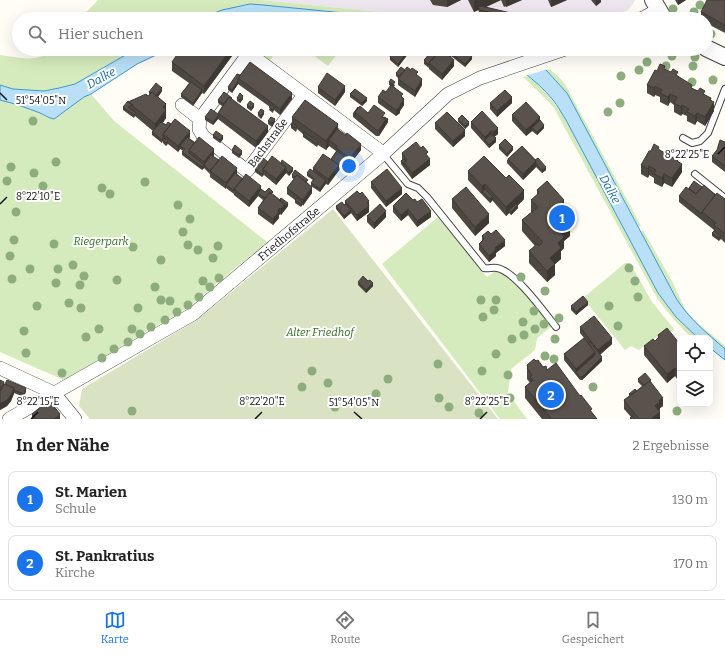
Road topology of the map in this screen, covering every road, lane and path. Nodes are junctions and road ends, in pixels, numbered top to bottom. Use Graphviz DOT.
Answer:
graph roads {
  1 [pos="713,51"];
  2 [pos="243,56"];
  3 [pos="253,56"];
  4 [pos="545,56"];
  5 [pos="725,57"];
  6 [pos="725,89"];
  7 [pos="304,95"];
  8 [pos="182,105"];
  9 [pos="200,119"];
  10 [pos="683,138"];
  11 [pos="383,154"];
  12 [pos="694,174"];
  13 [pos="725,198"];
  14 [pos="556,327"];
  15 [pos="0,368"];
  16 [pos="54,393"];
  17 [pos="9,419"];
  18 [pos="75,419"];
  1 -- 5 [label="street"];
  2 -- 9 [label="street"];
  3 -- 7 [label="street"];
  4 -- 11 [label="street, Friedhofstraße"];
  6 -- 10 [label="lane"];
  7 -- 9 [label="street, Bachstraße"];
  7 -- 11 [label="street"];
  8 -- 9 [label="street"];
  11 -- 14 [label="lane"];
  11 -- 16 [label="street, Friedhofstraße"];
  12 -- 13 [label="lane"];
  15 -- 16 [label="street"];
  16 -- 17 [label="street, Friedhofstraße"];
  16 -- 18 [label="street"];
}
